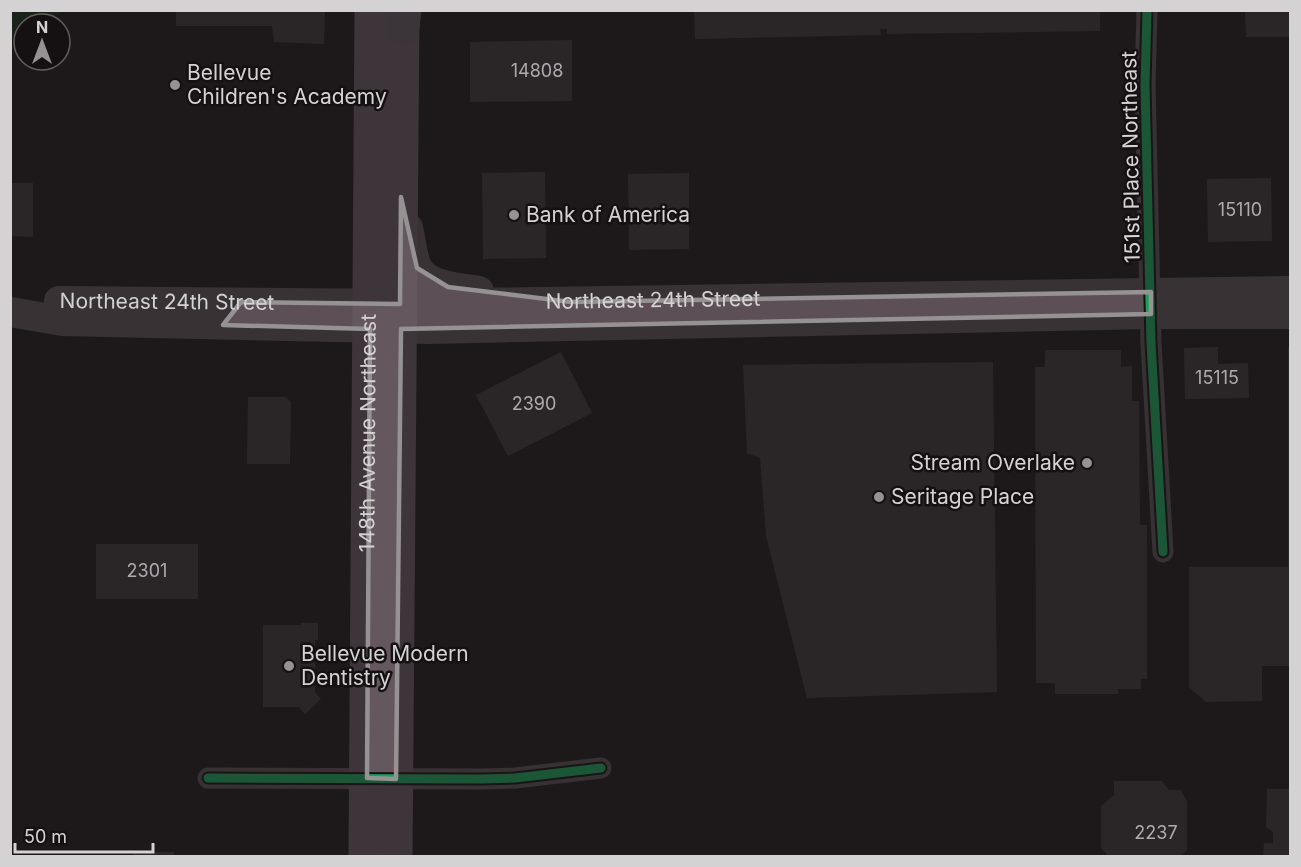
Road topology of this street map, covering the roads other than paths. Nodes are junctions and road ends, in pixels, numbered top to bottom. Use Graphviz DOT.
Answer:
graph roads {
  1 [pos="371,10"];
  2 [pos="1147,10"];
  3 [pos="403,16"];
  4 [pos="401,197"];
  5 [pos="1290,291"];
  6 [pos="241,302"];
  7 [pos="571,302"];
  8 [pos="1151,303"];
  9 [pos="899,308"];
  10 [pos="15,312"];
  11 [pos="1290,314"];
  12 [pos="385,317"];
  13 [pos="223,325"];
  14 [pos="1163,552"];
  15 [pos="601,768"];
  16 [pos="208,778"];
  17 [pos="381,778"];
  18 [pos="365,856"];
  19 [pos="396,856"];
  1 -- 12 [label="main road, 148th Avenue Northeast"];
  2 -- 8 [label="street, 151st Place Northeast"];
  3 -- 4 [label="main road, 148th Avenue Northeast"];
  4 -- 7 [label="main road"];
  4 -- 12 [label="main road, 148th Avenue Northeast"];
  5 -- 8 [label="main road, Northeast 24th Street"];
  6 -- 10 [label="main road, Northeast 24th Street"];
  6 -- 12 [label="main road, Northeast 24th Street"];
  6 -- 13 [label="main road"];
  7 -- 9 [label="main road, Northeast 24th Street"];
  7 -- 12 [label="main road, Northeast 24th Street"];
  8 -- 9 [label="main road, Northeast 24th Street"];
  8 -- 11 [label="main road, Northeast 24th Street"];
  8 -- 14 [label="street, 151st Place Northeast"];
  9 -- 12 [label="main road, Northeast 24th Street"];
  10 -- 13 [label="main road, Northeast 24th Street"];
  12 -- 13 [label="main road, Northeast 24th Street"];
  12 -- 17 [label="main road, 148th Avenue Northeast"];
  15 -- 17 [label="street"];
  16 -- 17 [label="street"];
  17 -- 18 [label="main road, 148th Avenue Northeast"];
  17 -- 19 [label="main road, 148th Avenue Northeast"];
}
